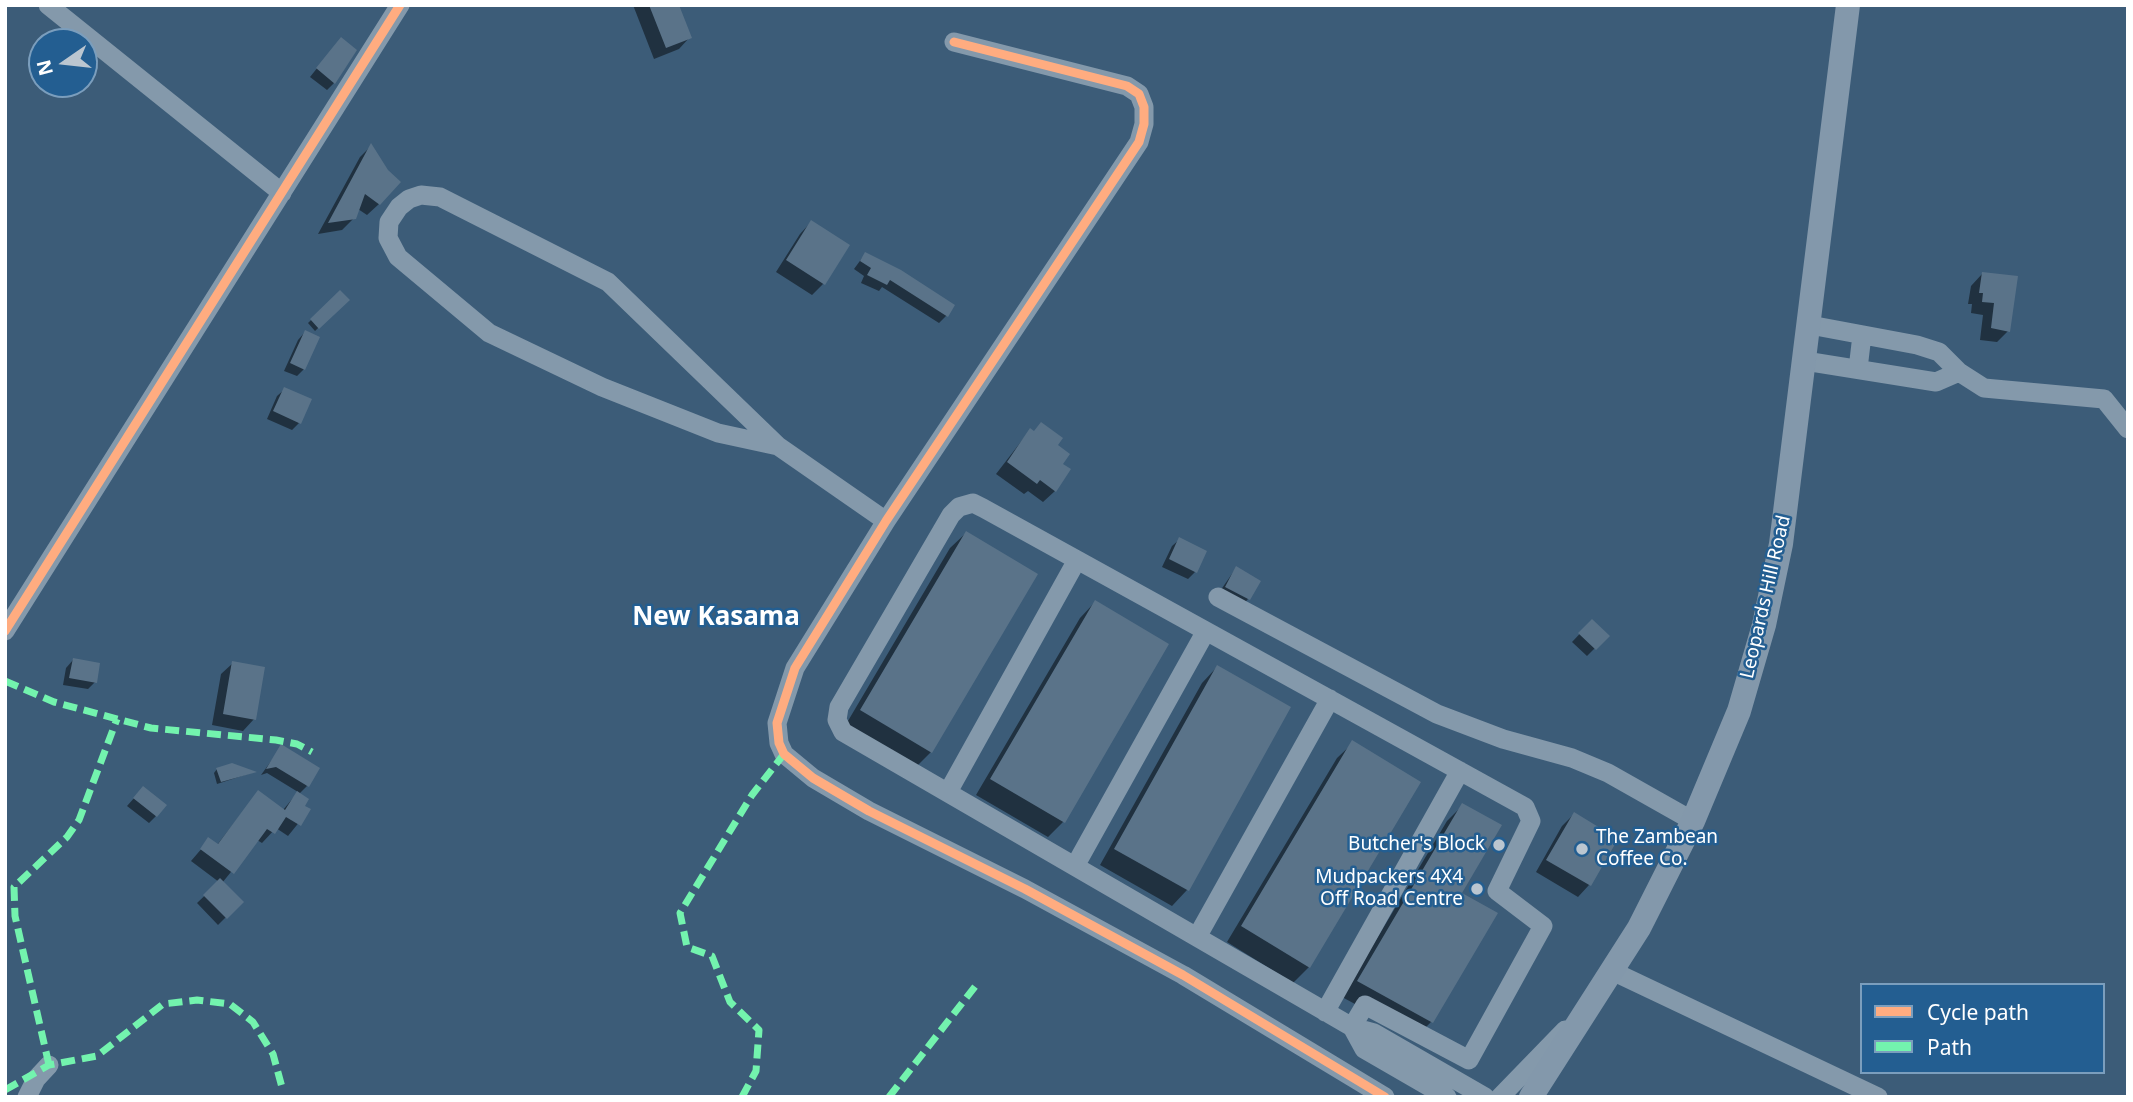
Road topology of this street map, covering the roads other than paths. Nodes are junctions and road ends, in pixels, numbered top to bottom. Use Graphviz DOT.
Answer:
graph roads {
  1 [pos="48,5"];
  2 [pos="400,5"];
  3 [pos="1848,5"];
  4 [pos="954,42"];
  5 [pos="282,193"];
  6 [pos="1810,325"];
  7 [pos="1862,335"];
  8 [pos="1805,361"];
  9 [pos="1858,369"];
  10 [pos="1959,372"];
  11 [pos="2128,429"];
  12 [pos="778,446"];
  13 [pos="886,522"];
  14 [pos="1077,559"];
  15 [pos="1218,597"];
  16 [pos="5,631"];
  17 [pos="1206,631"];
  18 [pos="1330,699"];
  19 [pos="1460,771"];
  20 [pos="948,792"];
  21 [pos="1693,821"];
  22 [pos="1075,866"];
  23 [pos="1197,937"];
  24 [pos="1612,971"];
  25 [pos="1593,1001"];
  26 [pos="1325,1012"];
  27 [pos="1352,1027"];
  28 [pos="49,1065"];
  29 [pos="27,1097"];
  30 [pos="1385,1097"];
  31 [pos="1447,1097"];
  32 [pos="1485,1097"];
  33 [pos="1500,1097"];
  34 [pos="1531,1097"];
  35 [pos="1878,1097"];
  1 -- 5 [label="street"];
  2 -- 5 [label="street"];
  3 -- 6 [label="main road, Leopards Hill Road"];
  4 -- 13 [label="street"];
  5 -- 16 [label="street"];
  6 -- 7 [label="street"];
  6 -- 8 [label="main road, Leopards Hill Road"];
  7 -- 9 [label="street"];
  7 -- 10 [label="street"];
  8 -- 9 [label="street"];
  8 -- 21 [label="main road, Leopards Hill Road"];
  9 -- 10 [label="street"];
  10 -- 11 [label="street"];
  12 -- 12 [label="street"];
  12 -- 13 [label="street"];
  13 -- 30 [label="street"];
  14 -- 17 [label="street"];
  14 -- 20 [label="street"];
  14 -- 20 [label="street"];
  15 -- 21 [label="street"];
  17 -- 18 [label="street"];
  17 -- 22 [label="street"];
  18 -- 19 [label="street"];
  18 -- 23 [label="street"];
  19 -- 26 [label="street"];
  19 -- 27 [label="street"];
  20 -- 22 [label="street"];
  21 -- 24 [label="main road, Leopards Hill Road"];
  22 -- 23 [label="street"];
  23 -- 26 [label="street"];
  24 -- 25 [label="main road, Leopards Hill Road"];
  24 -- 35 [label="street"];
  25 -- 33 [label="street"];
  25 -- 34 [label="main road, Leopards Hill Road"];
  26 -- 27 [label="street"];
  27 -- 31 [label="street"];
  27 -- 32 [label="street"];
  28 -- 29 [label="street"];
}
